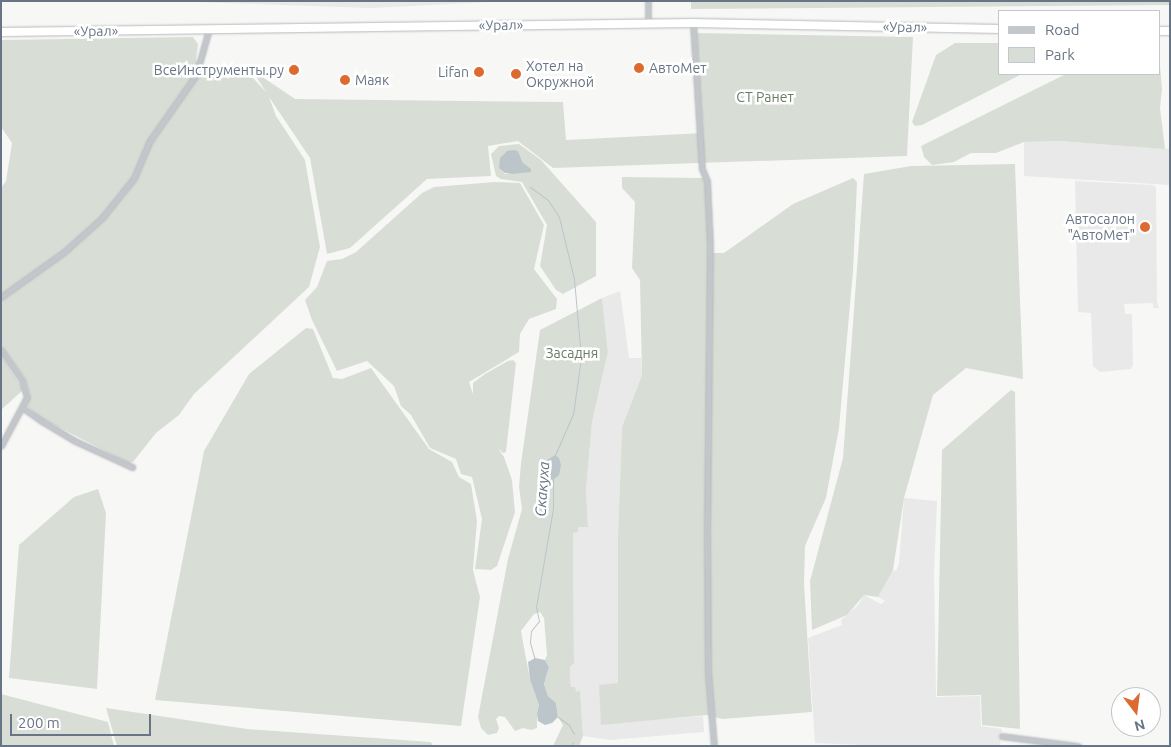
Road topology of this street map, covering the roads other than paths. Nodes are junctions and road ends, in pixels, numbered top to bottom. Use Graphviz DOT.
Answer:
graph roads {
  1 [pos="648,1"];
  2 [pos="693,23"];
  3 [pos="648,24"];
  4 [pos="209,29"];
  5 [pos="998,29"];
  6 [pos="1,32"];
  7 [pos="1,298"];
  8 [pos="1,350"];
  9 [pos="23,408"];
  10 [pos="1,446"];
  11 [pos="132,467"];
  12 [pos="1002,736"];
  13 [pos="714,743"];
  14 [pos="1078,746"];
  1 -- 3 [label="street"];
  2 -- 3 [label="highway, «Урал»"];
  2 -- 5 [label="highway, «Урал»"];
  2 -- 13 [label="street"];
  3 -- 4 [label="highway, «Урал»"];
  4 -- 6 [label="highway, «Урал»"];
  4 -- 7 [label="street"];
  8 -- 9 [label="street"];
  9 -- 10 [label="street"];
  9 -- 11 [label="street"];
  12 -- 14 [label="street"];
}
